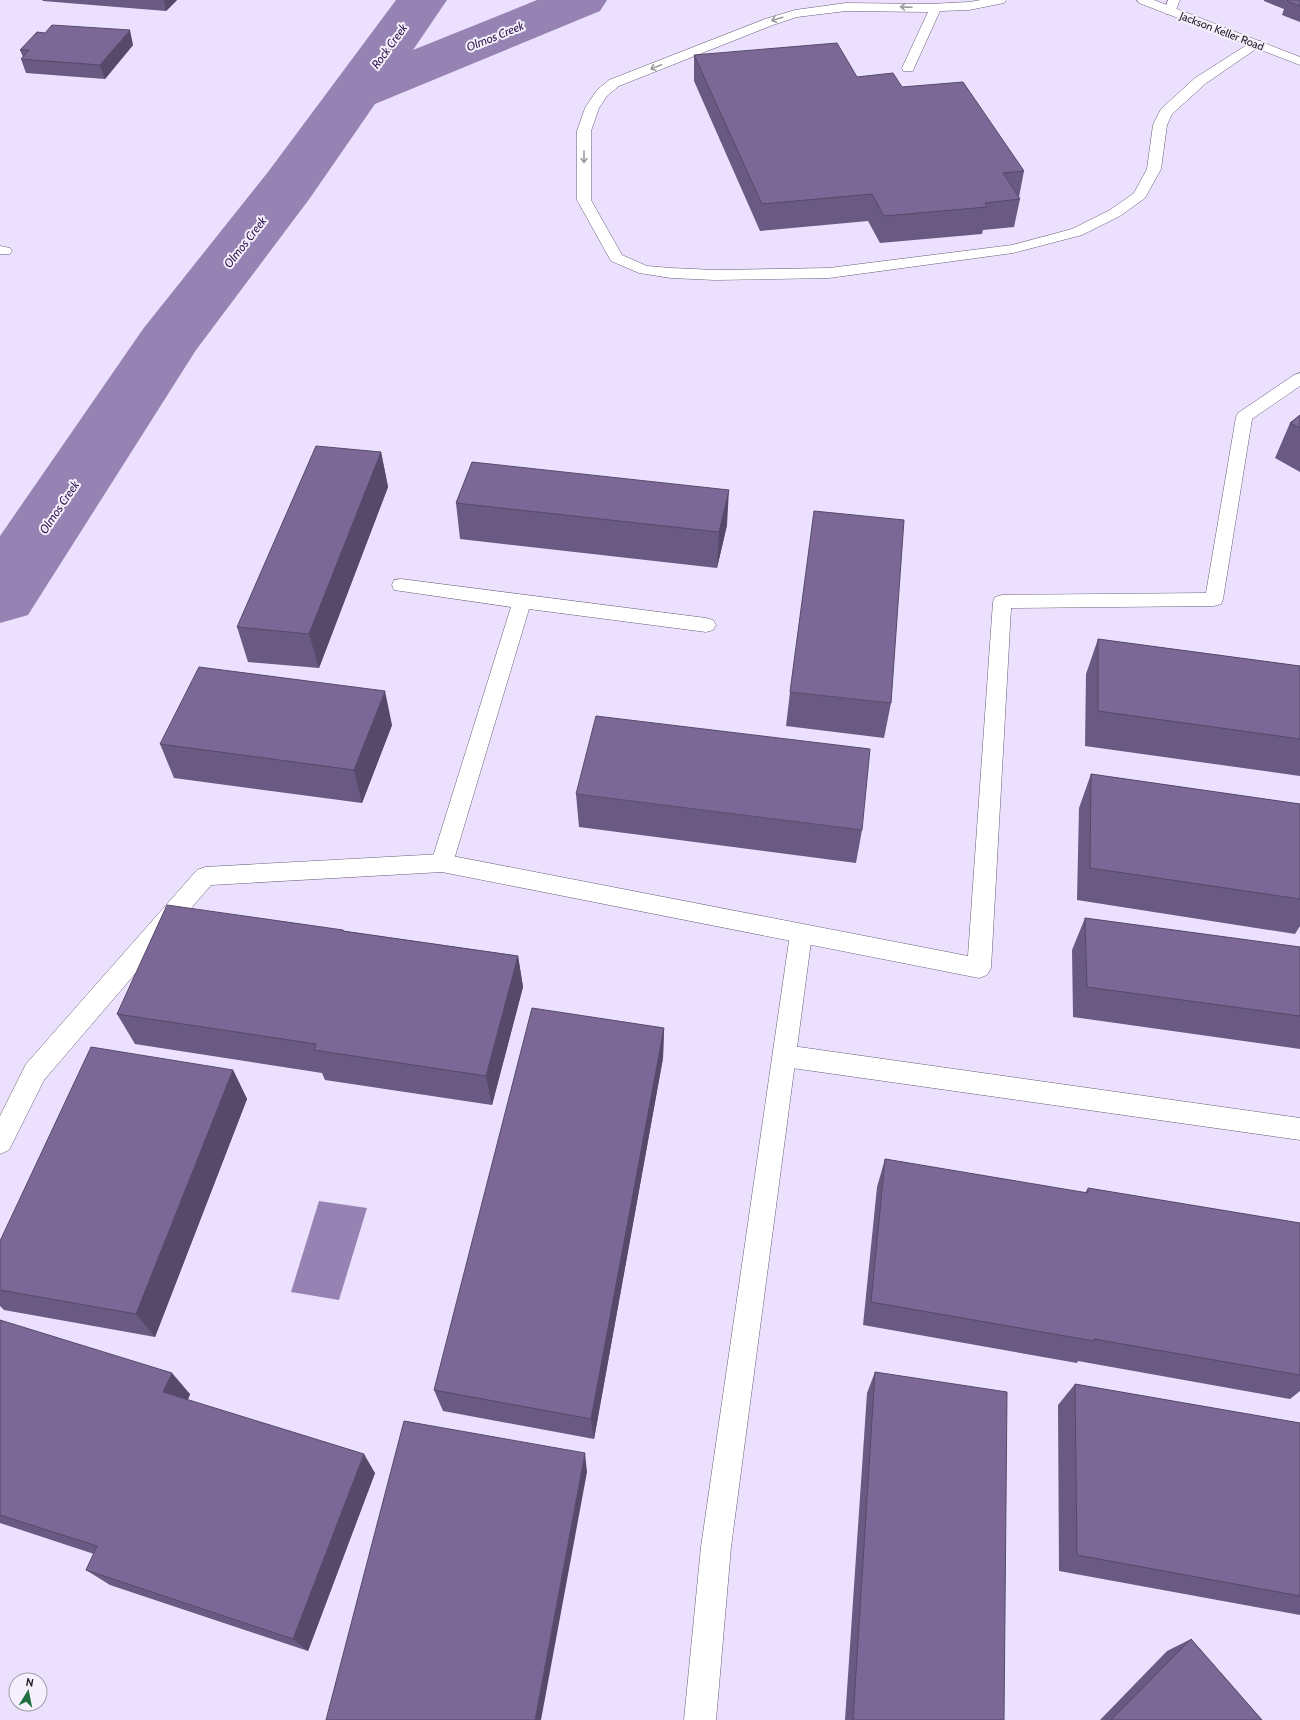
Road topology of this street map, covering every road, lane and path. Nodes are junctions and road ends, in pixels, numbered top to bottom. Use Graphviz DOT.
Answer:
graph roads {
  1 [pos="1000,0"];
  2 [pos="1143,0"];
  3 [pos="1172,5"];
  4 [pos="936,7"];
  5 [pos="1257,44"];
  6 [pos="1300,61"];
  7 [pos="908,68"];
  8 [pos="1300,378"];
  9 [pos="401,585"];
  10 [pos="522,602"];
  11 [pos="706,625"];
  12 [pos="442,863"];
  13 [pos="801,934"];
  14 [pos="785,1056"];
  15 [pos="1300,1129"];
  16 [pos="0,1142"];
  17 [pos="700,1720"];
  1 -- 4 [label="street"];
  2 -- 3 [label="street, Jackson Keller Road"];
  3 -- 5 [label="street, Jackson Keller Road"];
  4 -- 5 [label="street, one-way"];
  4 -- 7 [label="street"];
  5 -- 6 [label="street, Jackson Keller Road"];
  8 -- 13 [label="street"];
  9 -- 10 [label="street"];
  10 -- 11 [label="street"];
  10 -- 12 [label="street"];
  12 -- 13 [label="street"];
  12 -- 16 [label="street"];
  13 -- 14 [label="street"];
  14 -- 15 [label="street"];
  14 -- 17 [label="street"];
}
